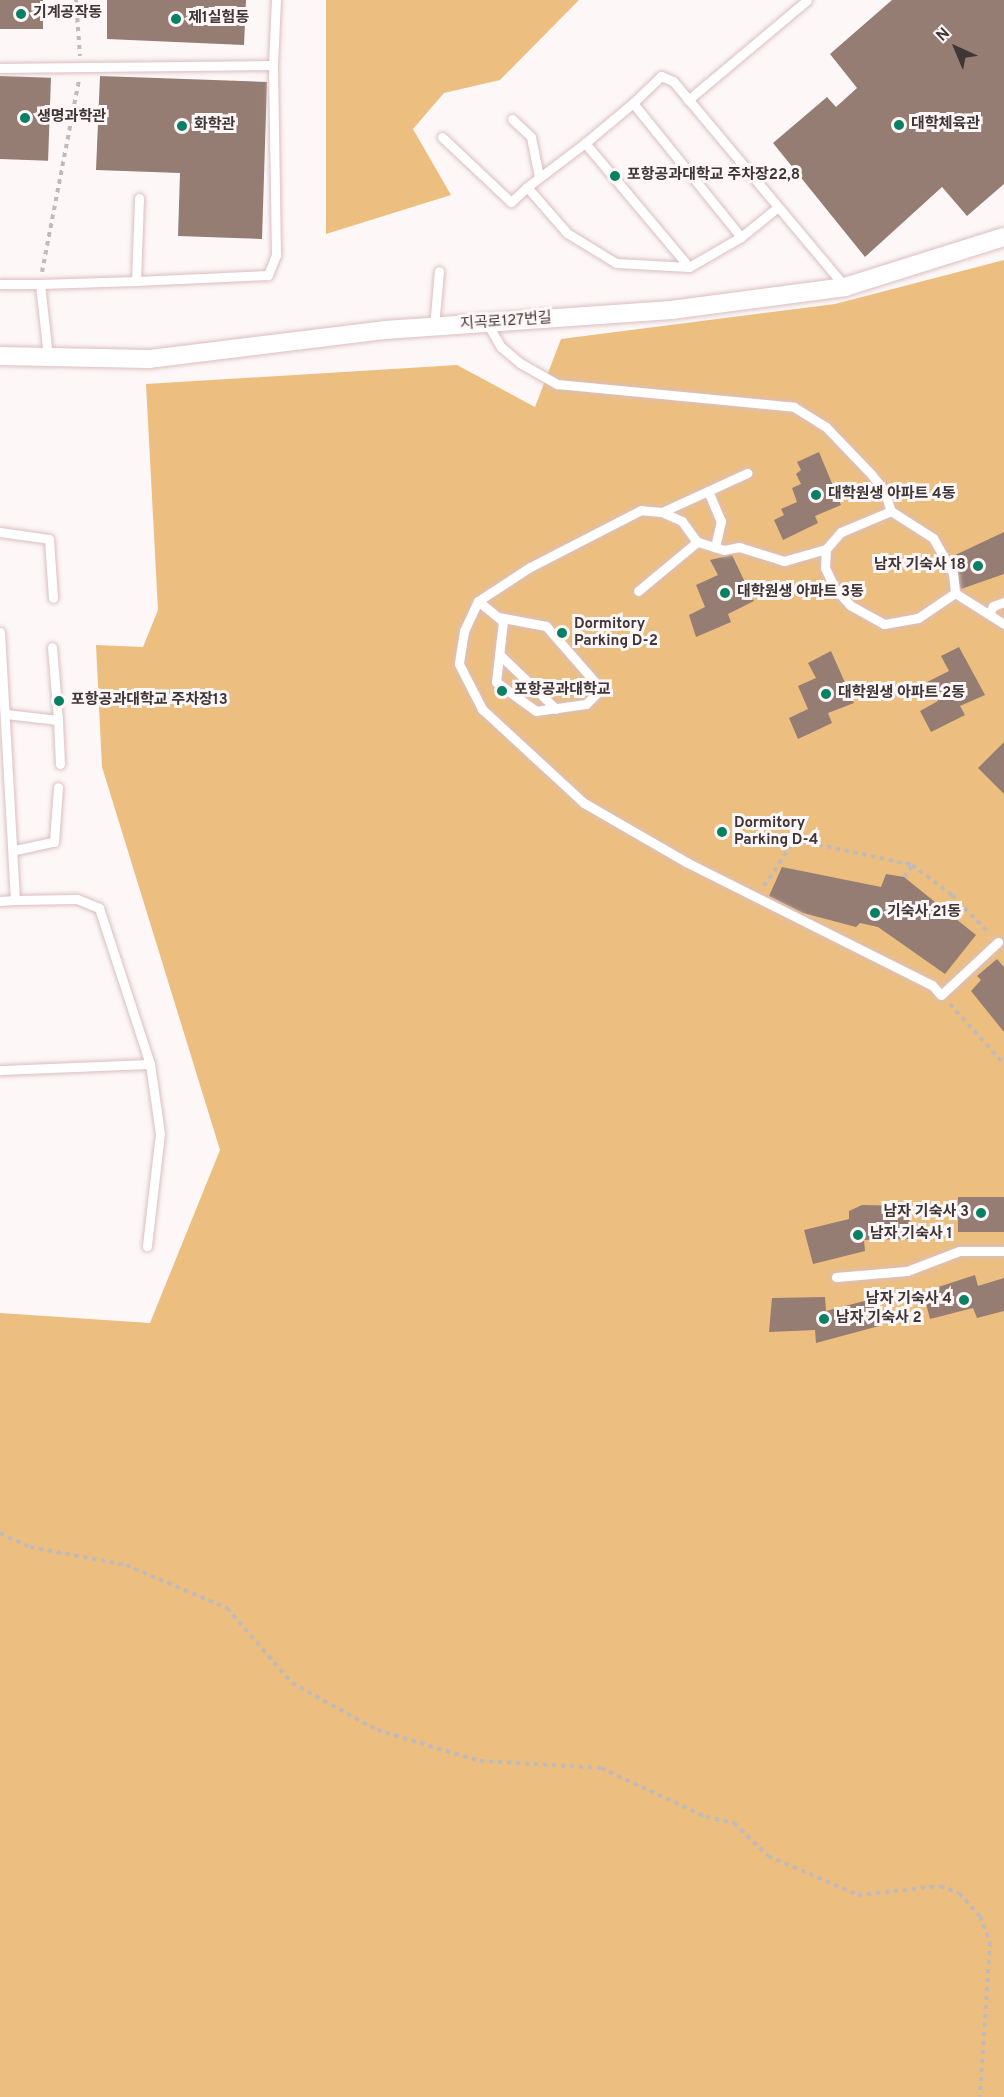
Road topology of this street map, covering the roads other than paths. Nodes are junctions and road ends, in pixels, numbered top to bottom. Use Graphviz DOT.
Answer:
graph roads {
  1 [pos="276,0"];
  2 [pos="807,0"];
  3 [pos="273,64"];
  4 [pos="0,68"];
  5 [pos="688,100"];
  6 [pos="633,103"];
  7 [pos="512,119"];
  8 [pos="442,136"];
  9 [pos="585,143"];
  10 [pos="539,177"];
  11 [pos="527,187"];
  12 [pos="139,198"];
  13 [pos="778,207"];
  14 [pos="741,237"];
  15 [pos="1004,237"];
  16 [pos="689,267"];
  17 [pos="439,271"];
  18 [pos="136,281"];
  19 [pos="0,284"];
  20 [pos="40,284"];
  21 [pos="845,286"];
  22 [pos="487,323"];
  23 [pos="434,327"];
  24 [pos="0,356"];
  25 [pos="48,357"];
  26 [pos="747,473"];
  27 [pos="708,491"];
  28 [pos="891,511"];
  29 [pos="662,512"];
  30 [pos="0,532"];
  31 [pos="697,542"];
  32 [pos="715,547"];
  33 [pos="826,549"];
  34 [pos="638,591"];
  35 [pos="955,593"];
  36 [pos="53,598"];
  37 [pos="478,601"];
  38 [pos="1004,602"];
  39 [pos="989,614"];
  40 [pos="498,617"];
  41 [pos="1004,624"];
  42 [pos="0,632"];
  43 [pos="52,647"];
  44 [pos="499,654"];
  45 [pos="556,708"];
  46 [pos="6,714"];
  47 [pos="58,720"];
  48 [pos="60,764"];
  49 [pos="58,787"];
  50 [pos="15,850"];
  51 [pos="15,900"];
  52 [pos="0,901"];
  53 [pos="998,942"];
  54 [pos="150,1064"];
  55 [pos="0,1070"];
  56 [pos="147,1246"];
  57 [pos="1004,1251"];
  58 [pos="836,1277"];
  1 -- 3 [label="lane"];
  2 -- 5 [label="lane"];
  3 -- 4 [label="lane"];
  3 -- 18 [label="lane"];
  5 -- 6 [label="lane"];
  5 -- 13 [label="lane"];
  6 -- 9 [label="lane"];
  6 -- 14 [label="lane"];
  7 -- 10 [label="lane"];
  8 -- 11 [label="lane"];
  9 -- 10 [label="lane"];
  9 -- 16 [label="lane"];
  10 -- 11 [label="lane"];
  11 -- 16 [label="lane"];
  12 -- 18 [label="lane"];
  13 -- 14 [label="lane"];
  13 -- 21 [label="lane"];
  14 -- 16 [label="lane"];
  15 -- 21 [label="street, 지곡로127번길"];
  17 -- 23 [label="lane"];
  18 -- 20 [label="lane"];
  19 -- 20 [label="lane"];
  20 -- 25 [label="lane"];
  21 -- 22 [label="street, 지곡로127번길"];
  22 -- 23 [label="street, 지곡로127번길"];
  22 -- 28 [label="lane"];
  23 -- 25 [label="street, 지곡로127번길"];
  24 -- 25 [label="street, 지곡로127번길"];
  26 -- 27 [label="lane"];
  27 -- 29 [label="lane"];
  27 -- 32 [label="lane"];
  28 -- 33 [label="lane"];
  28 -- 35 [label="lane"];
  29 -- 31 [label="lane"];
  29 -- 37 [label="lane"];
  30 -- 36 [label="lane"];
  31 -- 32 [label="lane"];
  31 -- 34 [label="lane"];
  32 -- 33 [label="lane"];
  33 -- 35 [label="lane"];
  35 -- 39 [label="lane"];
  37 -- 40 [label="lane"];
  37 -- 53 [label="lane"];
  38 -- 39 [label="lane"];
  39 -- 41 [label="lane"];
  40 -- 44 [label="lane"];
  40 -- 45 [label="lane"];
  42 -- 46 [label="lane"];
  43 -- 47 [label="lane"];
  44 -- 45 [label="lane"];
  44 -- 45 [label="lane"];
  46 -- 47 [label="lane"];
  46 -- 50 [label="lane"];
  47 -- 48 [label="lane"];
  49 -- 50 [label="lane"];
  50 -- 51 [label="lane"];
  51 -- 52 [label="lane"];
  51 -- 54 [label="lane"];
  54 -- 55 [label="lane"];
  54 -- 56 [label="lane"];
  57 -- 58 [label="lane"];
}
